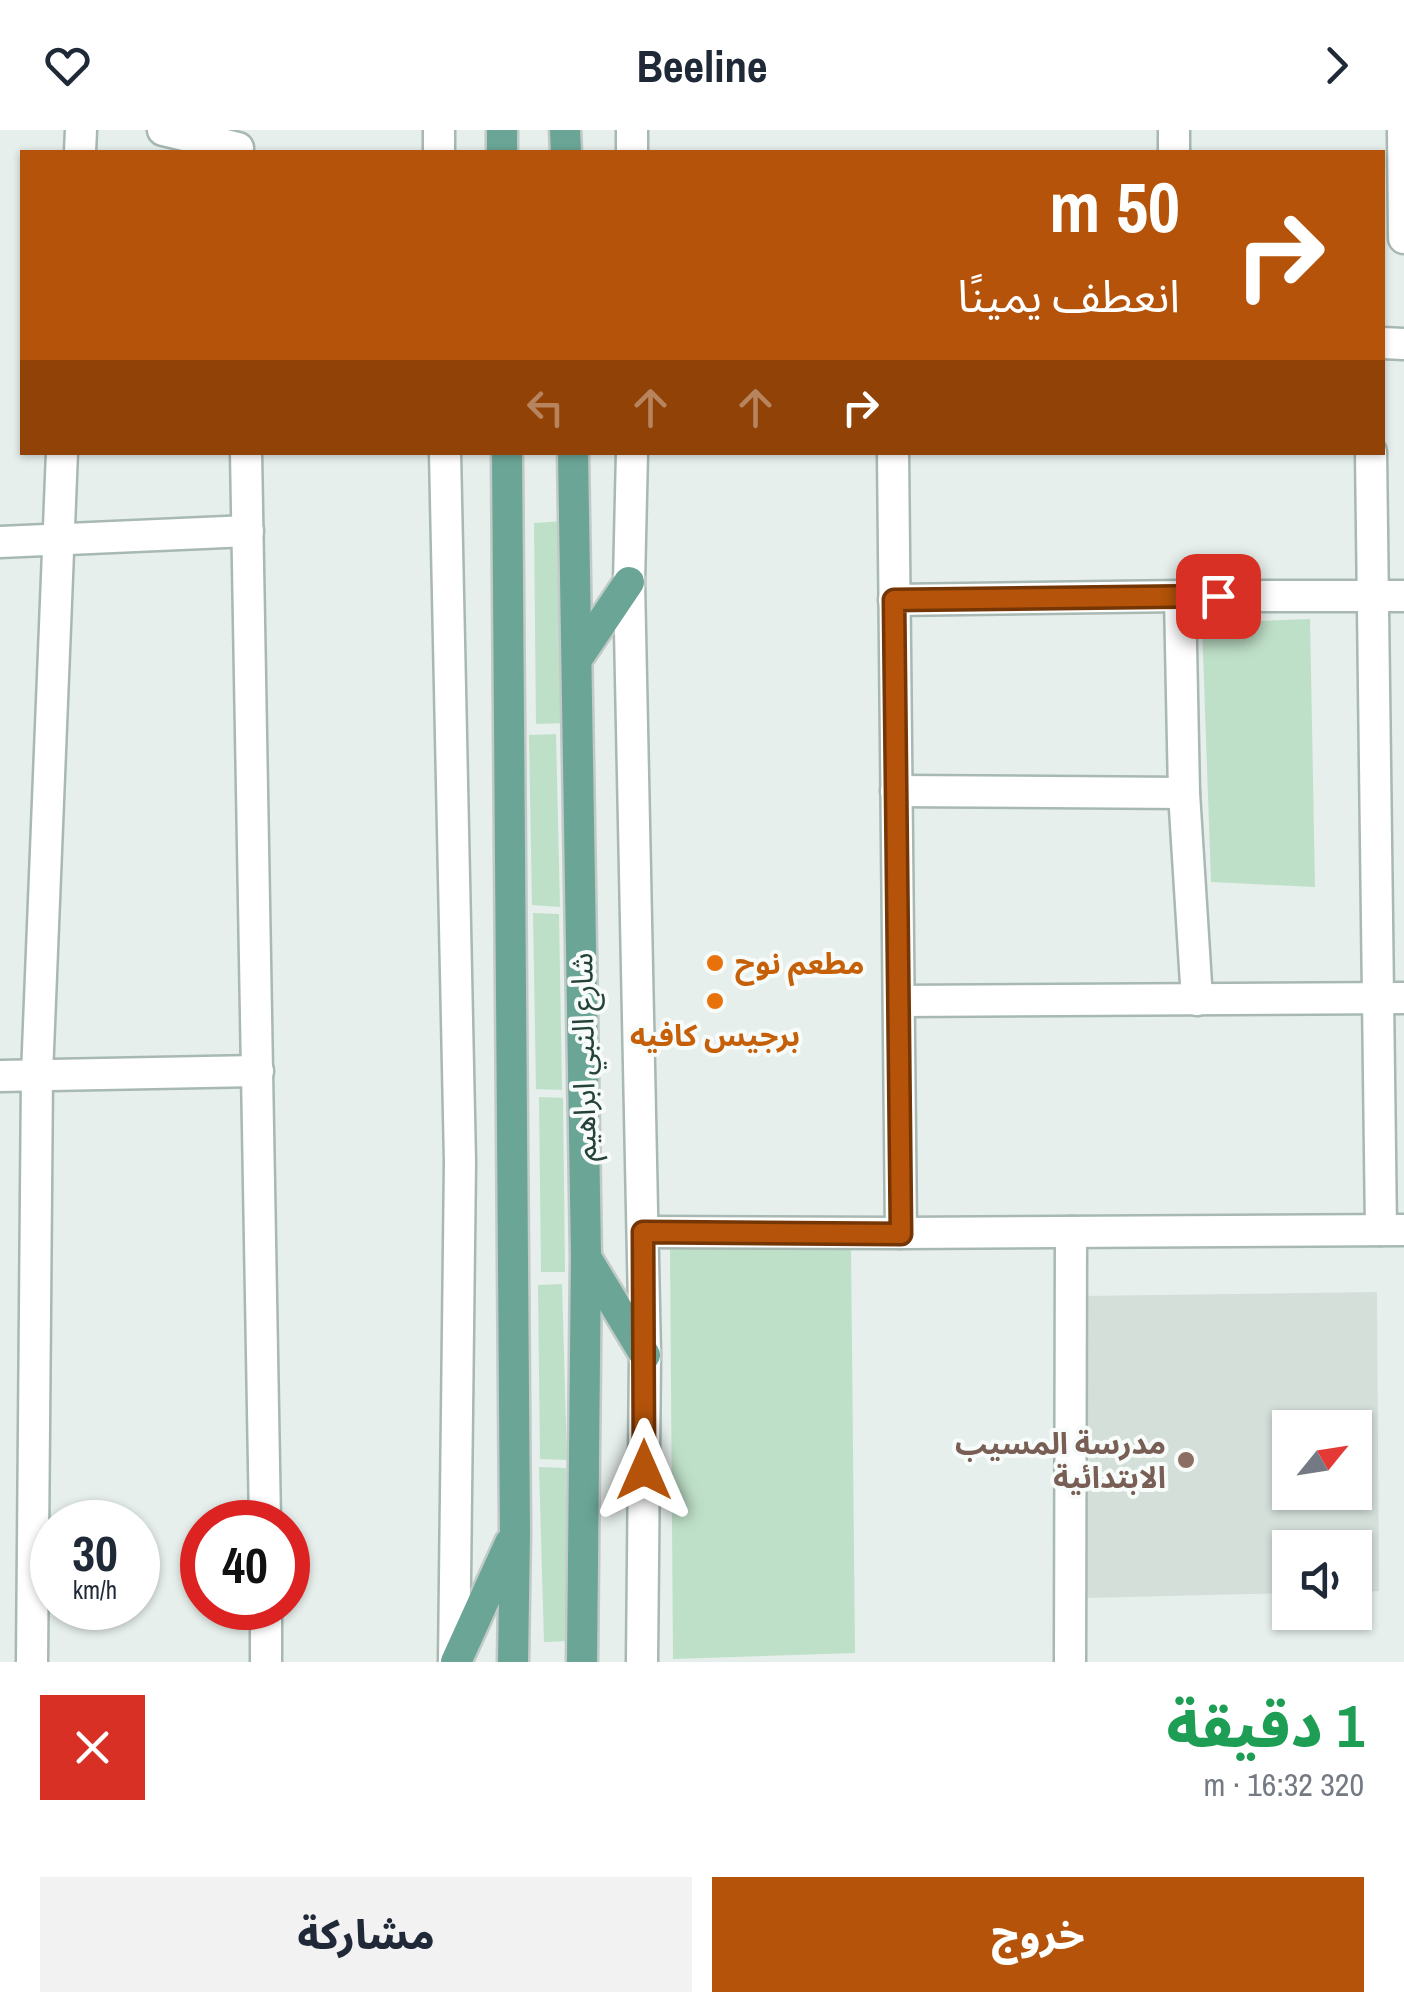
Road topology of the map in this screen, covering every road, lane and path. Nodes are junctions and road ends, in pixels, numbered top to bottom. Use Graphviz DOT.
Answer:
graph roads {
  1 [pos="163,130"];
  2 [pos="1403,130"];
  3 [pos="238,144"];
  4 [pos="1404,238"];
  5 [pos="62,455"];
  6 [pos="246,455"];
  7 [pos="445,455"];
  8 [pos="507,455"];
  9 [pos="572,455"];
  10 [pos="632,455"];
  11 [pos="893,455"];
  12 [pos="1371,455"];
  13 [pos="248,531"];
  14 [pos="56,539"];
  15 [pos="0,542"];
  16 [pos="629,582"];
  17 [pos="1180,596"];
  18 [pos="1373,596"];
  19 [pos="1404,596"];
  20 [pos="894,600"];
  21 [pos="577,659"];
  22 [pos="896,791"];
  23 [pos="1184,793"];
  24 [pos="1390,802"];
  25 [pos="1391,998"];
  26 [pos="1196,1000"];
  27 [pos="899,1001"];
  28 [pos="258,1071"];
  29 [pos="37,1075"];
  30 [pos="0,1076"];
  31 [pos="1392,1230"];
  32 [pos="643,1232"];
  33 [pos="1072,1232"];
  34 [pos="901,1234"];
  35 [pos="586,1256"];
  36 [pos="644,1355"];
  37 [pos="266,1500"];
  38 [pos="515,1532"];
  39 [pos="266,1630"];
  40 [pos="32,1662"];
  41 [pos="266,1662"];
  42 [pos="455,1662"];
  43 [pos="513,1662"];
  44 [pos="582,1662"];
  45 [pos="642,1662"];
  46 [pos="1070,1662"];
  1 -- 3 [label="street"];
  2 -- 4 [label="street"];
  5 -- 14 [label="street"];
  6 -- 13 [label="street"];
  7 -- 42 [label="street"];
  8 -- 38 [label="main road"];
  9 -- 21 [label="main road, شارع النبي ابراهيم"];
  10 -- 16 [label="street"];
  11 -- 20 [label="street"];
  12 -- 18 [label="street"];
  13 -- 14 [label="street"];
  13 -- 28 [label="street"];
  14 -- 15 [label="street"];
  14 -- 29 [label="street"];
  16 -- 21 [label="main road"];
  16 -- 32 [label="street"];
  17 -- 18 [label="street"];
  17 -- 20 [label="street"];
  17 -- 23 [label="street"];
  18 -- 19 [label="street"];
  18 -- 24 [label="street"];
  20 -- 22 [label="street"];
  21 -- 35 [label="main road, شارع النبي ابراهيم"];
  22 -- 23 [label="street"];
  22 -- 27 [label="street"];
  23 -- 26 [label="street"];
  24 -- 25 [label="street"];
  25 -- 26 [label="street"];
  25 -- 31 [label="street"];
  26 -- 27 [label="street"];
  27 -- 34 [label="street"];
  28 -- 29 [label="street"];
  28 -- 37 [label="street"];
  29 -- 30 [label="street"];
  29 -- 40 [label="street"];
  31 -- 33 [label="street"];
  32 -- 34 [label="street"];
  32 -- 36 [label="street"];
  33 -- 34 [label="street"];
  33 -- 46 [label="street"];
  35 -- 36 [label="main road"];
  35 -- 44 [label="main road, شارع النبي ابراهيم"];
  36 -- 45 [label="street"];
  38 -- 42 [label="main road"];
  38 -- 43 [label="main road"];
  39 -- 41 [label="street"];
}
